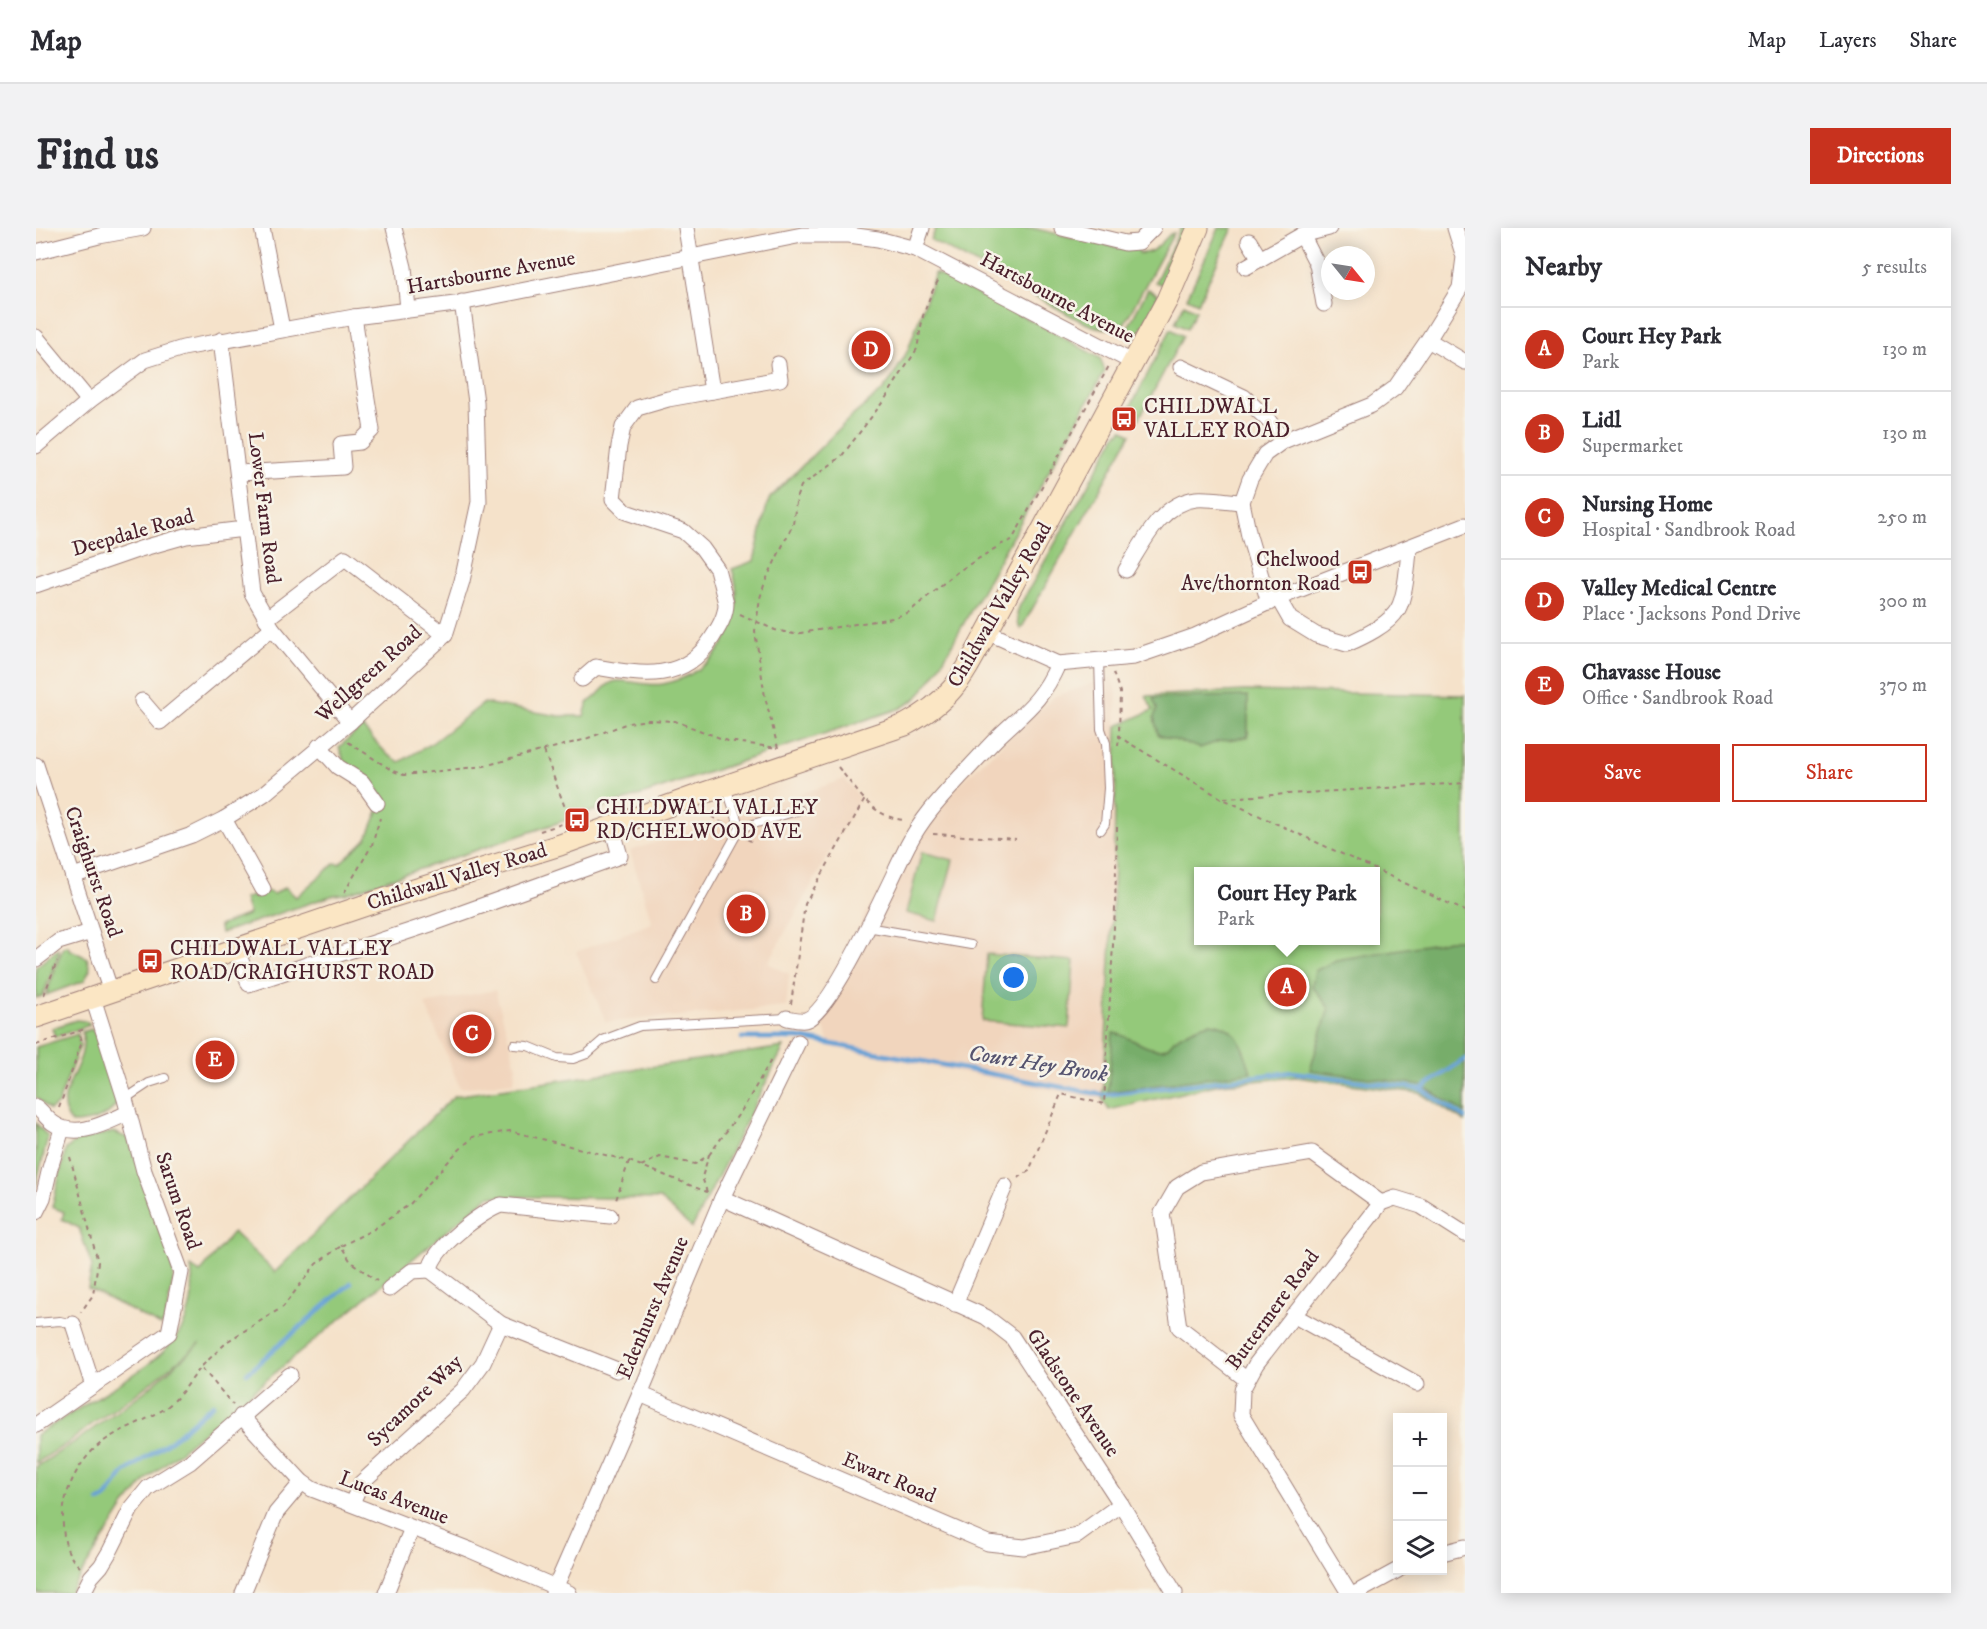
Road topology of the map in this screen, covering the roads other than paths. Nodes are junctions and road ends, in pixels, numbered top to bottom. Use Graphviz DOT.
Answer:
graph roads {
  1 [pos="143,228"];
  2 [pos="262,228"];
  3 [pos="394,228"];
  4 [pos="686,228"];
  5 [pos="922,228"];
  6 [pos="1062,228"];
  7 [pos="1153,228"];
  8 [pos="1198,228"];
  9 [pos="1329,228"];
  10 [pos="1455,228"];
  11 [pos="811,232"];
  12 [pos="1302,235"];
  13 [pos="1250,241"];
  14 [pos="915,249"];
  15 [pos="36,252"];
  16 [pos="690,256"];
  17 [pos="1464,257"];
  18 [pos="1260,259"];
  19 [pos="1246,267"];
  20 [pos="462,302"];
  21 [pos="1324,304"];
  22 [pos="408,309"];
  23 [pos="354,317"];
  24 [pos="282,329"];
  25 [pos="36,338"];
  26 [pos="221,340"];
  27 [pos="1428,340"];
  28 [pos="1125,359"];
  29 [pos="1465,362"];
  30 [pos="777,364"];
  31 [pos="1181,367"];
  32 [pos="711,391"];
  33 [pos="89,401"];
  34 [pos="1283,441"];
  35 [pos="36,446"];
  36 [pos="239,473"];
  37 [pos="1242,502"];
  38 [pos="1465,525"];
  39 [pos="244,529"];
  40 [pos="1409,548"];
  41 [pos="1126,570"];
  42 [pos="36,585"];
  43 [pos="1274,600"];
  44 [pos="269,624"];
  45 [pos="987,632"];
  46 [pos="445,635"];
  47 [pos="1103,660"];
  48 [pos="1058,664"];
  49 [pos="582,679"];
  50 [pos="142,701"];
  51 [pos="350,722"];
  52 [pos="320,746"];
  53 [pos="36,765"];
  54 [pos="725,786"];
  55 [pos="377,803"];
  56 [pos="800,810"];
  57 [pos="224,819"];
  58 [pos="612,827"];
  59 [pos="739,830"];
  60 [pos="1101,830"];
  61 [pos="73,876"];
  62 [pos="263,889"];
  63 [pos="867,927"];
  64 [pos="91,932"];
  65 [pos="971,945"];
  66 [pos="237,950"];
  67 [pos="36,959"];
  68 [pos="656,980"];
  69 [pos="102,995"];
  70 [pos="36,1017"];
  71 [pos="787,1018"];
  72 [pos="798,1042"];
  73 [pos="514,1045"];
  74 [pos="165,1078"];
  75 [pos="127,1106"];
  76 [pos="36,1107"];
  77 [pos="61,1132"];
  78 [pos="1005,1186"];
  79 [pos="722,1198"];
  80 [pos="1381,1203"];
  81 [pos="36,1212"];
  82 [pos="610,1216"];
  83 [pos="1465,1234"];
  84 [pos="430,1270"];
  85 [pos="389,1289"];
  86 [pos="955,1304"];
  87 [pos="1293,1315"];
  88 [pos="36,1323"];
  89 [pos="73,1324"];
  90 [pos="501,1324"];
  91 [pos="617,1370"];
  92 [pos="290,1375"];
  93 [pos="1247,1380"];
  94 [pos="1417,1384"];
  95 [pos="93,1386"];
  96 [pos="640,1394"];
  97 [pos="241,1416"];
  98 [pos="36,1425"];
  99 [pos="302,1482"];
  100 [pos="352,1503"];
  101 [pos="1121,1504"];
  102 [pos="412,1528"];
  103 [pos="1465,1547"];
  104 [pos="1447,1552"];
  105 [pos="1393,1573"];
  106 [pos="559,1591"];
  107 [pos="83,1593"];
  108 [pos="243,1593"];
  109 [pos="386,1593"];
  110 [pos="1174,1593"];
  111 [pos="1349,1593"];
  112 [pos="1356,1593"];
  1 -- 15 [label="street"];
  2 -- 24 [label="street"];
  3 -- 22 [label="street"];
  4 -- 16 [label="street"];
  5 -- 14 [label="street"];
  6 -- 7 [label="street"];
  8 -- 28 [label="main road, Childwall Valley Road"];
  9 -- 12 [label="street"];
  10 -- 17 [label="street"];
  11 -- 14 [label="street, Hartsbourne Avenue"];
  11 -- 16 [label="street, Hartsbourne Avenue"];
  12 -- 18 [label="street"];
  12 -- 21 [label="street"];
  13 -- 18 [label="street"];
  14 -- 28 [label="street, Hartsbourne Avenue"];
  16 -- 20 [label="street, Hartsbourne Avenue"];
  16 -- 32 [label="street"];
  17 -- 27 [label="street"];
  18 -- 19 [label="street"];
  20 -- 22 [label="street, Hartsbourne Avenue"];
  20 -- 46 [label="street, Wellgreen Road"];
  22 -- 23 [label="street, Hartsbourne Avenue"];
  23 -- 24 [label="street, Hartsbourne Avenue"];
  23 -- 36 [label="street"];
  24 -- 26 [label="street, Hartsbourne Avenue"];
  25 -- 33 [label="street"];
  26 -- 33 [label="street, Hartsbourne Avenue"];
  26 -- 36 [label="street, Lower Farm Road"];
  27 -- 29 [label="street"];
  27 -- 34 [label="street"];
  28 -- 45 [label="main road, Childwall Valley Road"];
  30 -- 32 [label="street"];
  31 -- 34 [label="street"];
  32 -- 49 [label="street"];
  33 -- 35 [label="street, Hartsbourne Avenue"];
  34 -- 37 [label="street"];
  36 -- 39 [label="street, Lower Farm Road"];
  37 -- 41 [label="street"];
  37 -- 43 [label="street"];
  38 -- 40 [label="street"];
  39 -- 42 [label="street, Deepdale Road"];
  39 -- 44 [label="street, Lower Farm Road"];
  40 -- 43 [label="street"];
  40 -- 43 [label="street"];
  43 -- 47 [label="street"];
  44 -- 46 [label="street"];
  44 -- 50 [label="street"];
  44 -- 51 [label="street, Lower Farm Road"];
  45 -- 48 [label="street"];
  45 -- 54 [label="main road, Childwall Valley Road"];
  46 -- 51 [label="street, Wellgreen Road"];
  47 -- 48 [label="street"];
  47 -- 60 [label="lane"];
  48 -- 63 [label="street"];
  51 -- 52 [label="street, Wellgreen Road"];
  52 -- 55 [label="street"];
  52 -- 57 [label="street, Wellgreen Road"];
  53 -- 61 [label="street, Craighurst Road"];
  54 -- 58 [label="main road, Childwall Valley Road"];
  54 -- 59 [label="lane"];
  56 -- 59 [label="lane"];
  57 -- 61 [label="street, Wellgreen Road"];
  57 -- 62 [label="street"];
  58 -- 66 [label="main road, Childwall Valley Road"];
  58 -- 66 [label="street"];
  59 -- 68 [label="lane"];
  61 -- 64 [label="street, Craighurst Road"];
  63 -- 65 [label="lane"];
  63 -- 71 [label="street"];
  64 -- 67 [label="street"];
  64 -- 69 [label="street, Craighurst Road"];
  66 -- 69 [label="main road, Childwall Valley Road"];
  69 -- 70 [label="main road, Childwall Valley Road"];
  69 -- 75 [label="street, Sarum Road"];
  71 -- 73 [label="lane"];
  72 -- 79 [label="street, Edenhurst Avenue"];
  74 -- 75 [label="lane"];
  75 -- 77 [label="street"];
  75 -- 95 [label="street, Sarum Road"];
  76 -- 77 [label="street"];
  77 -- 81 [label="street"];
  78 -- 86 [label="street"];
  79 -- 86 [label="street, Gladstone Avenue"];
  79 -- 96 [label="street, Edenhurst Avenue"];
  80 -- 83 [label="street"];
  80 -- 87 [label="street, Buttermere Road"];
  80 -- 93 [label="street"];
  82 -- 84 [label="street"];
  84 -- 85 [label="street"];
  84 -- 90 [label="street"];
  86 -- 101 [label="street, Gladstone Avenue"];
  87 -- 93 [label="street, Buttermere Road"];
  87 -- 94 [label="street"];
  88 -- 89 [label="lane"];
  89 -- 95 [label="street"];
  90 -- 91 [label="street"];
  90 -- 100 [label="street, Sycamore Way"];
  92 -- 97 [label="street"];
  93 -- 111 [label="street, Buttermere Road"];
  95 -- 98 [label="street, Sarum Road"];
  96 -- 101 [label="street, Ewart Road"];
  96 -- 106 [label="street, Edenhurst Avenue"];
  97 -- 99 [label="street, Lucas Avenue"];
  97 -- 107 [label="street"];
  99 -- 100 [label="street, Lucas Avenue"];
  99 -- 108 [label="street"];
  100 -- 102 [label="street, Lucas Avenue"];
  101 -- 110 [label="street, Gladstone Avenue"];
  102 -- 106 [label="street, Lucas Avenue"];
  102 -- 109 [label="street"];
  103 -- 104 [label="street"];
  105 -- 112 [label="street"];
}
